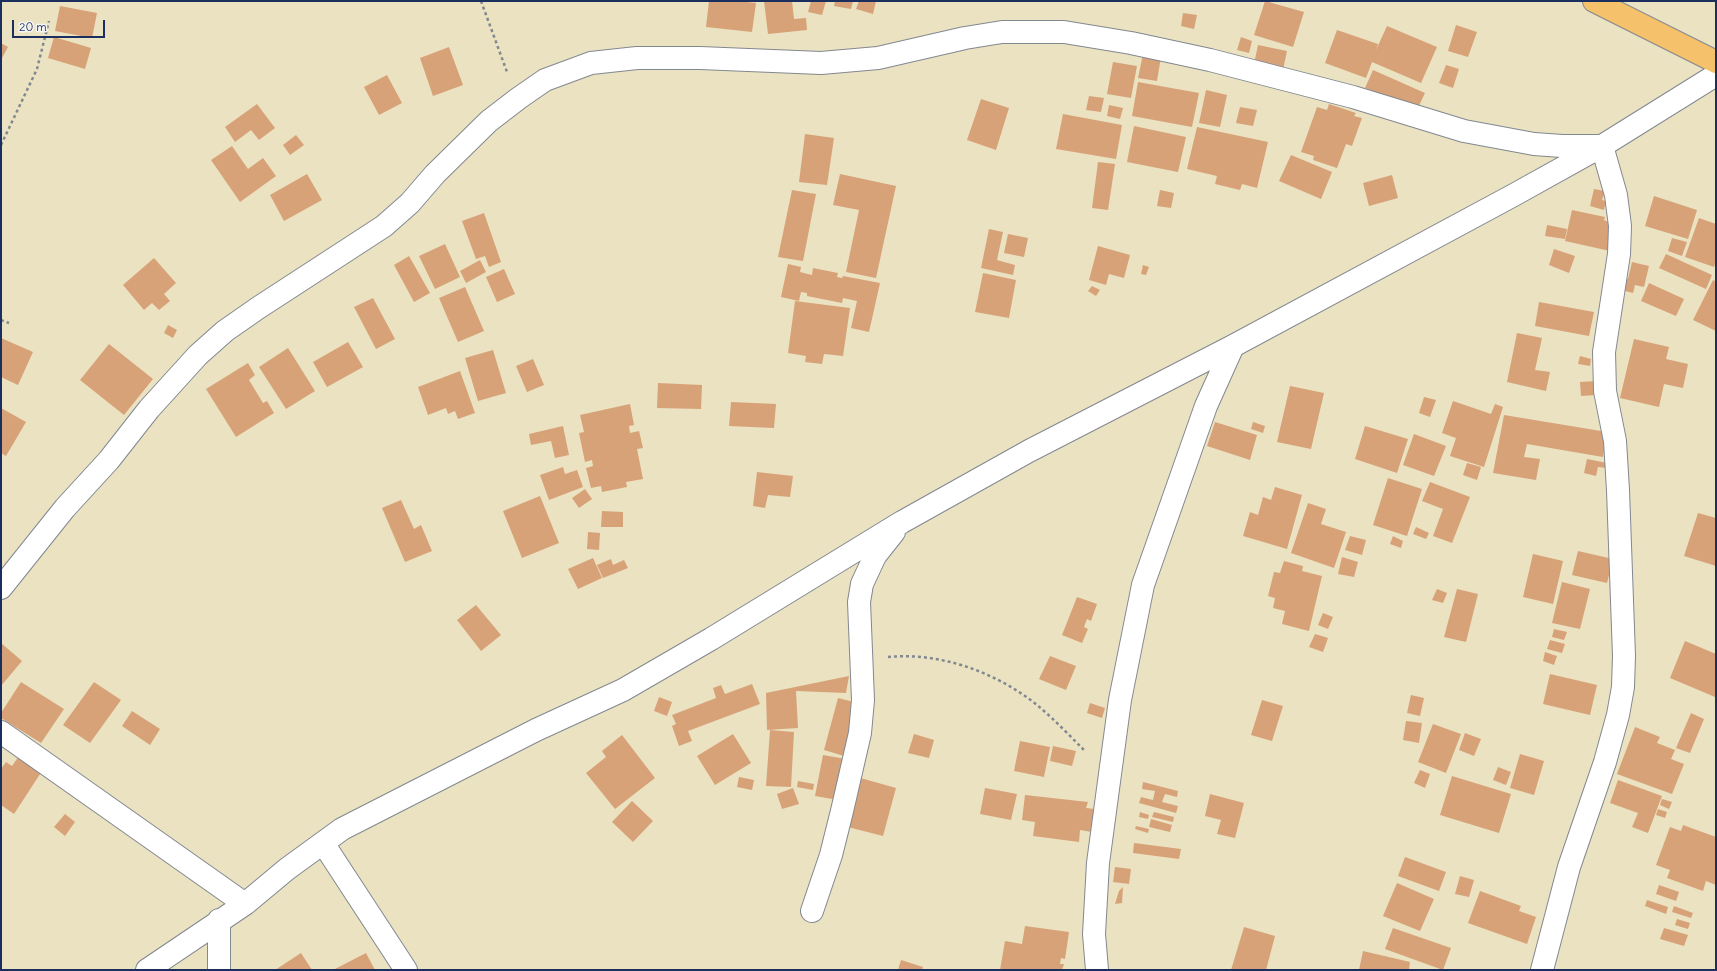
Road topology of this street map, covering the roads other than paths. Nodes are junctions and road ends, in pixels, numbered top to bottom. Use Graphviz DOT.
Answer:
graph roads {
  1 [pos="1594,1"];
  2 [pos="1716,62"];
  3 [pos="1716,75"];
  4 [pos="1602,146"];
  5 [pos="1233,346"];
  6 [pos="902,522"];
  7 [pos="1,588"];
  8 [pos="1,732"];
  9 [pos="323,843"];
  10 [pos="245,904"];
  11 [pos="812,911"];
  12 [pos="219,920"];
  13 [pos="147,970"];
  14 [pos="219,970"];
  15 [pos="406,970"];
  16 [pos="1097,970"];
  17 [pos="1542,970"];
  1 -- 2 [label="main road"];
  3 -- 4 [label="street"];
  4 -- 5 [label="street"];
  4 -- 7 [label="street"];
  4 -- 17 [label="street"];
  5 -- 6 [label="street"];
  5 -- 16 [label="street"];
  6 -- 9 [label="street"];
  6 -- 11 [label="street"];
  8 -- 10 [label="street"];
  9 -- 10 [label="street"];
  9 -- 15 [label="street"];
  10 -- 12 [label="street"];
  12 -- 13 [label="street"];
  12 -- 14 [label="street"];
}
